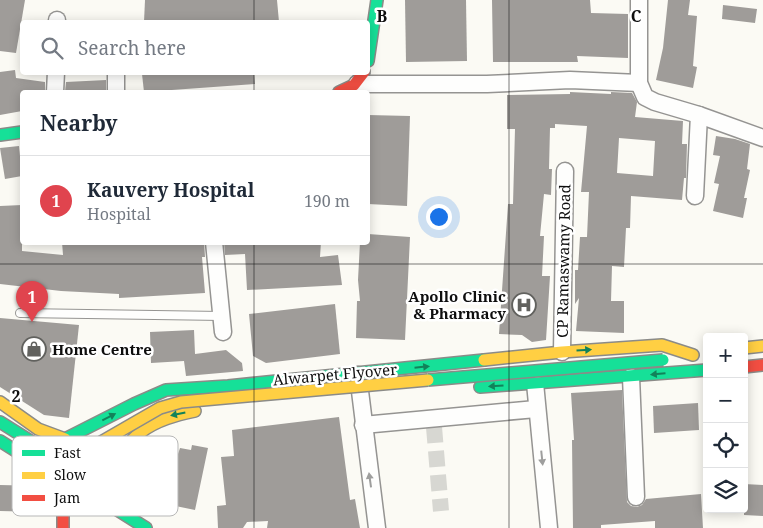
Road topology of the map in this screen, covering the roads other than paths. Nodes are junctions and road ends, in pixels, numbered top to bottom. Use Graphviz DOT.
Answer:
graph roads {
  1 [pos="377,0"];
  2 [pos="639,0"];
  3 [pos="370,47"];
  4 [pos="56,75"];
  5 [pos="116,75"];
  6 [pos="361,78"];
  7 [pos="638,83"];
  8 [pos="55,90"];
  9 [pos="116,90"];
  10 [pos="347,90"];
  11 [pos="699,115"];
  12 [pos="20,132"];
  13 [pos="0,135"];
  14 [pos="763,138"];
  15 [pos="565,171"];
  16 [pos="695,196"];
  17 [pos="214,245"];
  18 [pos="20,314"];
  19 [pos="222,324"];
  20 [pos="763,346"];
  21 [pos="748,348"];
  22 [pos="562,352"];
  23 [pos="703,354"];
  24 [pos="693,355"];
  25 [pos="763,365"];
  26 [pos="748,367"];
  27 [pos="703,370"];
  28 [pos="358,373"];
  29 [pos="631,377"];
  30 [pos="535,383"];
  31 [pos="360,396"];
  32 [pos="0,402"];
  33 [pos="536,409"];
  34 [pos="0,422"];
  35 [pos="363,425"];
  36 [pos="22,436"];
  37 [pos="58,436"];
  38 [pos="72,436"];
  39 [pos="111,436"];
  40 [pos="137,436"];
  41 [pos="0,441"];
  42 [pos="12,449"];
  43 [pos="636,497"];
  44 [pos="127,516"];
  45 [pos="146,528"];
  46 [pos="377,528"];
  47 [pos="549,528"];
  1 -- 3 [label="main road"];
  2 -- 7 [label="street"];
  4 -- 8 [label="street"];
  5 -- 9 [label="street"];
  6 -- 7 [label="street"];
  6 -- 10 [label="main road"];
  7 -- 11 [label="street"];
  11 -- 14 [label="street"];
  11 -- 16 [label="street"];
  12 -- 13 [label="main road"];
  15 -- 22 [label="street, CP Ramaswamy Road"];
  17 -- 19 [label="street"];
  18 -- 19 [label="lane"];
  20 -- 21 [label="main road"];
  22 -- 24 [label="main road, one-way"];
  28 -- 22 [label="main road, one-way"];
  23 -- 24 [label="main road, Alwarpet Flyover"];
  24 -- 39 [label="main road, Alwarpet Flyover, bridge"];
  25 -- 26 [label="main road"];
  27 -- 29 [label="main road, one-way"];
  28 -- 31 [label="street"];
  38 -- 28 [label="main road, one-way"];
  29 -- 30 [label="main road"];
  29 -- 43 [label="street"];
  30 -- 31 [label="main road, one-way"];
  30 -- 33 [label="street"];
  31 -- 35 [label="street"];
  31 -- 40 [label="main road, one-way"];
  32 -- 37 [label="main road"];
  33 -- 35 [label="street"];
  33 -- 47 [label="street, one-way"];
  34 -- 36 [label="main road, Alwarpet Flyover, bridge"];
  46 -- 35 [label="street, one-way"];
  41 -- 42 [label="main road"];
  44 -- 45 [label="main road"];
}
